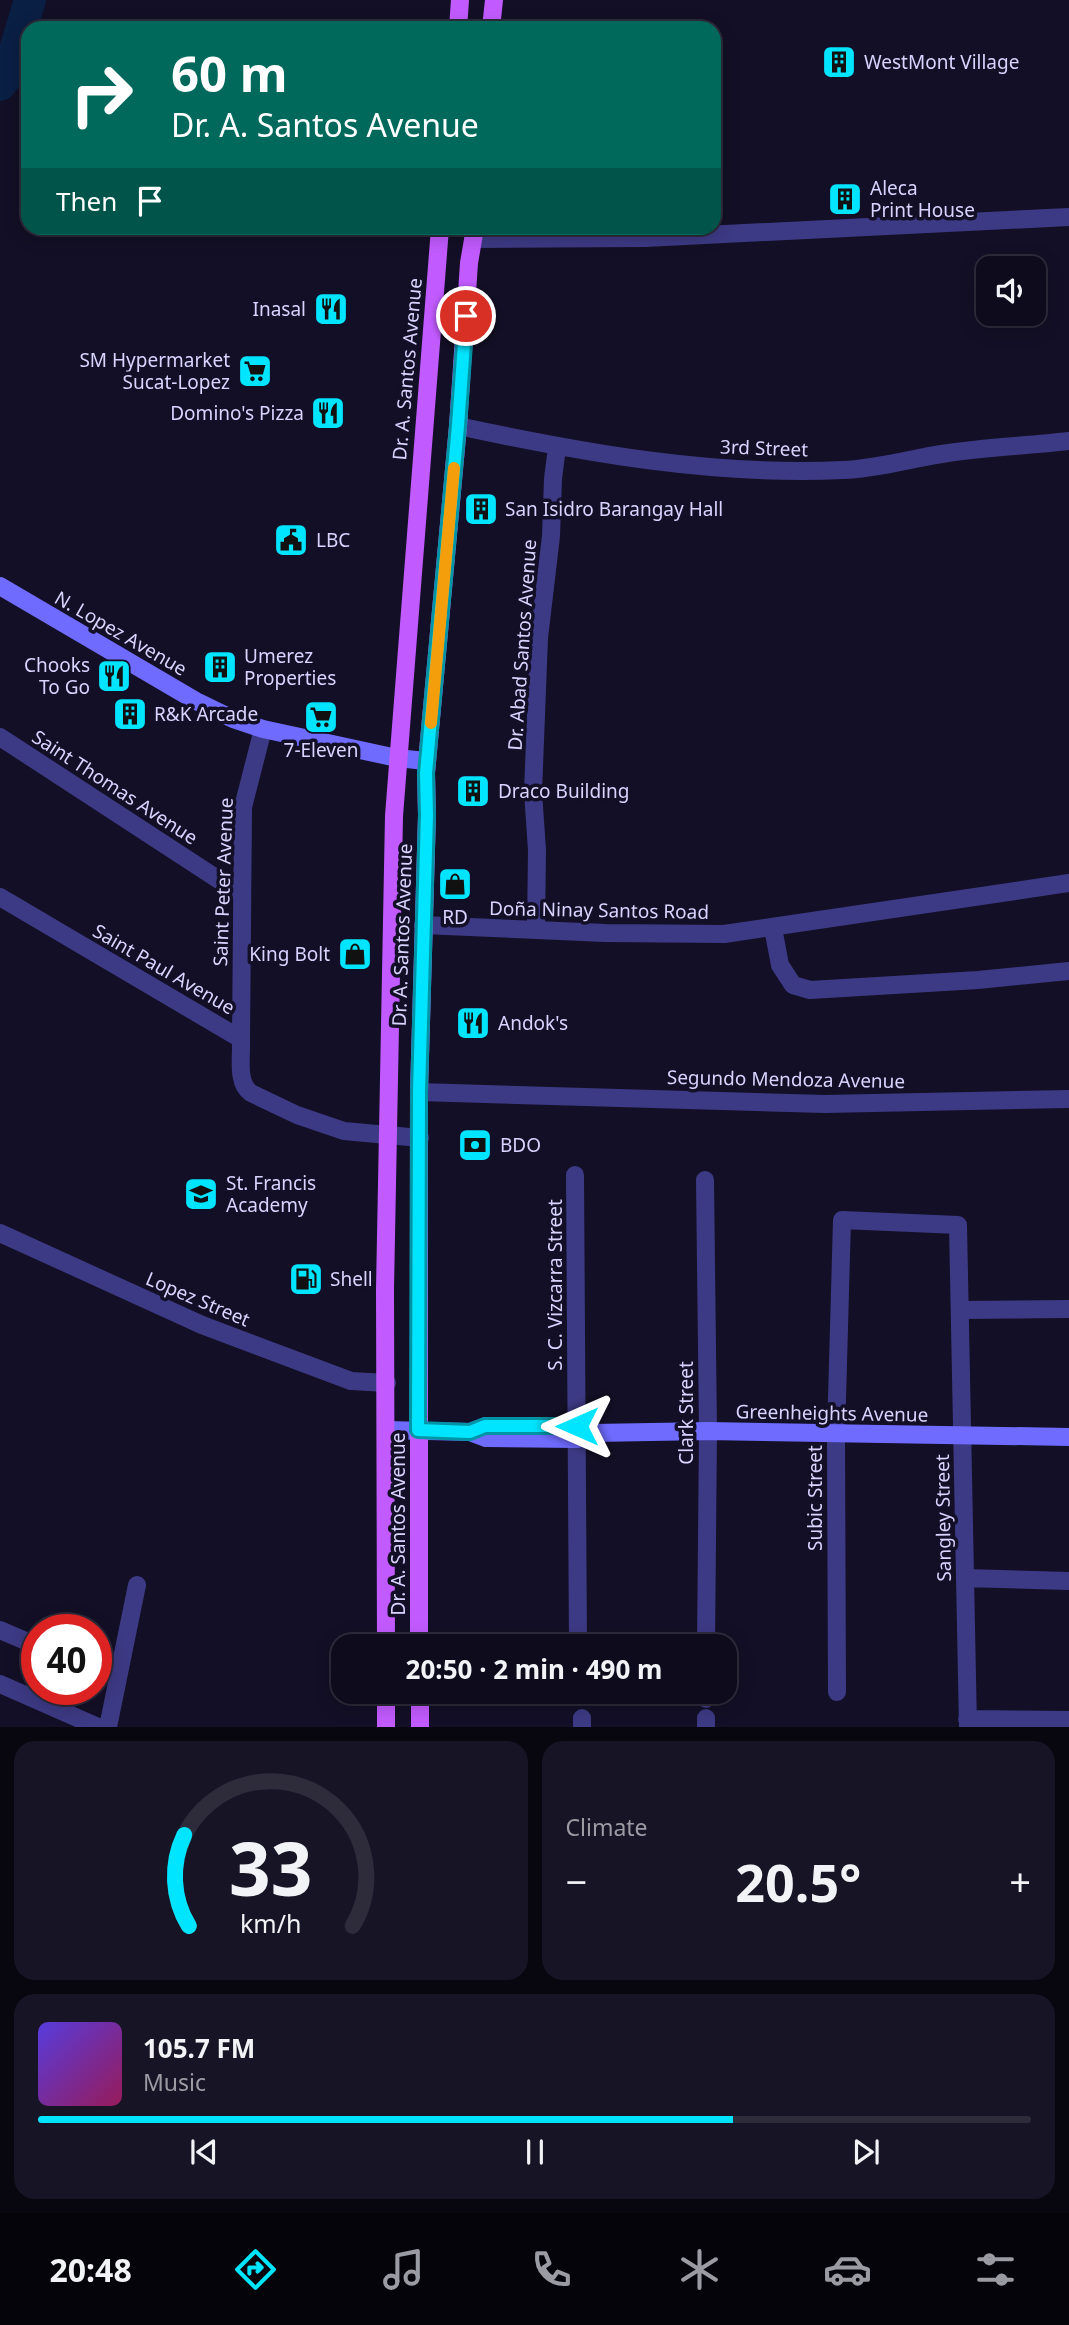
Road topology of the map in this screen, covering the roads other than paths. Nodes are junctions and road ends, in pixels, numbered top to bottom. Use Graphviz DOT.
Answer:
graph roads {
  1 [pos="460,0"];
  2 [pos="494,0"];
  3 [pos="458,21"];
  4 [pos="492,21"];
  5 [pos="1069,217"];
  6 [pos="721,234"];
  7 [pos="439,235"];
  8 [pos="475,235"];
  9 [pos="543,235"];
  10 [pos="706,235"];
  11 [pos="436,260"];
  12 [pos="469,263"];
  13 [pos="458,426"];
  14 [pos="1069,442"];
  15 [pos="557,447"];
  16 [pos="0,586"];
  17 [pos="263,729"];
  18 [pos="0,737"];
  19 [pos="397,758"];
  20 [pos="426,761"];
  21 [pos="1069,883"];
  22 [pos="242,895"];
  23 [pos="0,897"];
  24 [pos="423,925"];
  25 [pos="773,928"];
  26 [pos="536,930"];
  27 [pos="1069,971"];
  28 [pos="242,1038"];
  29 [pos="419,1092"];
  30 [pos="1069,1099"];
  31 [pos="387,1137"];
  32 [pos="420,1138"];
  33 [pos="575,1175"];
  34 [pos="705,1180"];
  35 [pos="958,1225"];
  36 [pos="0,1233"];
  37 [pos="1069,1309"];
  38 [pos="960,1310"];
  39 [pos="387,1383"];
  40 [pos="386,1430"];
  41 [pos="418,1430"];
  42 [pos="708,1431"];
  43 [pos="583,1432"];
  44 [pos="836,1435"];
  45 [pos="962,1436"];
  46 [pos="1069,1437"];
  47 [pos="965,1578"];
  48 [pos="1069,1581"];
  49 [pos="137,1585"];
  50 [pos="0,1630"];
  51 [pos="386,1634"];
  52 [pos="419,1634"];
  53 [pos="578,1634"];
  54 [pos="706,1634"];
  55 [pos="21,1639"];
  56 [pos="0,1684"];
  57 [pos="837,1692"];
  58 [pos="386,1704"];
  59 [pos="419,1704"];
  60 [pos="1069,1720"];
  61 [pos="967,1723"];
  62 [pos="98,1727"];
  63 [pos="107,1727"];
  64 [pos="386,1727"];
  65 [pos="420,1727"];
  1 -- 3 [label="main road"];
  2 -- 4 [label="main road"];
  5 -- 6 [label="street"];
  7 -- 11 [label="main road, Dr. A. Santos Avenue"];
  8 -- 12 [label="main road, Dr. A. Santos Avenue"];
  9 -- 10 [label="street"];
  11 -- 12 [label="main road"];
  11 -- 19 [label="main road, Dr. A. Santos Avenue"];
  12 -- 13 [label="main road, Dr. A. Santos Avenue"];
  13 -- 15 [label="street, 3rd Street"];
  13 -- 20 [label="main road, Dr. A. Santos Avenue"];
  14 -- 15 [label="street, 3rd Street"];
  15 -- 26 [label="street, Dr. Abad Santos Avenue"];
  16 -- 17 [label="street, N. Lopez Avenue"];
  17 -- 19 [label="street, N. Lopez Avenue"];
  17 -- 22 [label="street, Saint Peter Avenue"];
  18 -- 22 [label="street, Saint Thomas Avenue"];
  19 -- 20 [label="street, N. Lopez Avenue"];
  19 -- 31 [label="main road, Dr. A. Santos Avenue"];
  20 -- 24 [label="main road, Dr. A. Santos Avenue"];
  21 -- 25 [label="street, Doña Ninay Santos Road"];
  22 -- 28 [label="street, Saint Peter Avenue"];
  23 -- 28 [label="street, Saint Paul Avenue"];
  24 -- 26 [label="street, Doña Ninay Santos Road"];
  24 -- 29 [label="main road, Dr. A. Santos Avenue"];
  25 -- 26 [label="street, Doña Ninay Santos Road"];
  25 -- 27 [label="street"];
  28 -- 31 [label="street, Saint Paul Avenue"];
  29 -- 30 [label="street, Segundo Mendoza Avenue"];
  29 -- 32 [label="main road, Dr. A. Santos Avenue"];
  31 -- 32 [label="street"];
  31 -- 39 [label="main road, Dr. A. Santos Avenue"];
  32 -- 41 [label="main road, Dr. A. Santos Avenue"];
  33 -- 43 [label="street, S. C. Vizcarra Street"];
  34 -- 42 [label="street, Clark Street"];
  35 -- 38 [label="street, Sangley Street"];
  35 -- 44 [label="street, Subic Street"];
  36 -- 39 [label="street, Lopez Street"];
  37 -- 38 [label="street"];
  38 -- 45 [label="street, Sangley Street"];
  39 -- 40 [label="main road, Dr. A. Santos Avenue"];
  40 -- 41 [label="street, Greenheights Avenue"];
  40 -- 51 [label="main road, Dr. A. Santos Avenue"];
  41 -- 43 [label="street, Greenheights Avenue"];
  41 -- 52 [label="main road, Dr. A. Santos Avenue"];
  42 -- 43 [label="street, Greenheights Avenue"];
  42 -- 44 [label="street, Greenheights Avenue"];
  42 -- 54 [label="street, Clark Street"];
  43 -- 53 [label="street, S. C. Vizcarra Street"];
  44 -- 45 [label="street, Greenheights Avenue"];
  44 -- 57 [label="street, Subic Street"];
  45 -- 46 [label="street, Greenheights Avenue"];
  45 -- 47 [label="street, Sangley Street"];
  47 -- 48 [label="street"];
  47 -- 61 [label="street, Sangley Street"];
  49 -- 63 [label="street"];
  50 -- 55 [label="street"];
  56 -- 62 [label="street"];
  58 -- 64 [label="main road"];
  59 -- 65 [label="main road"];
  60 -- 61 [label="street"];
}
